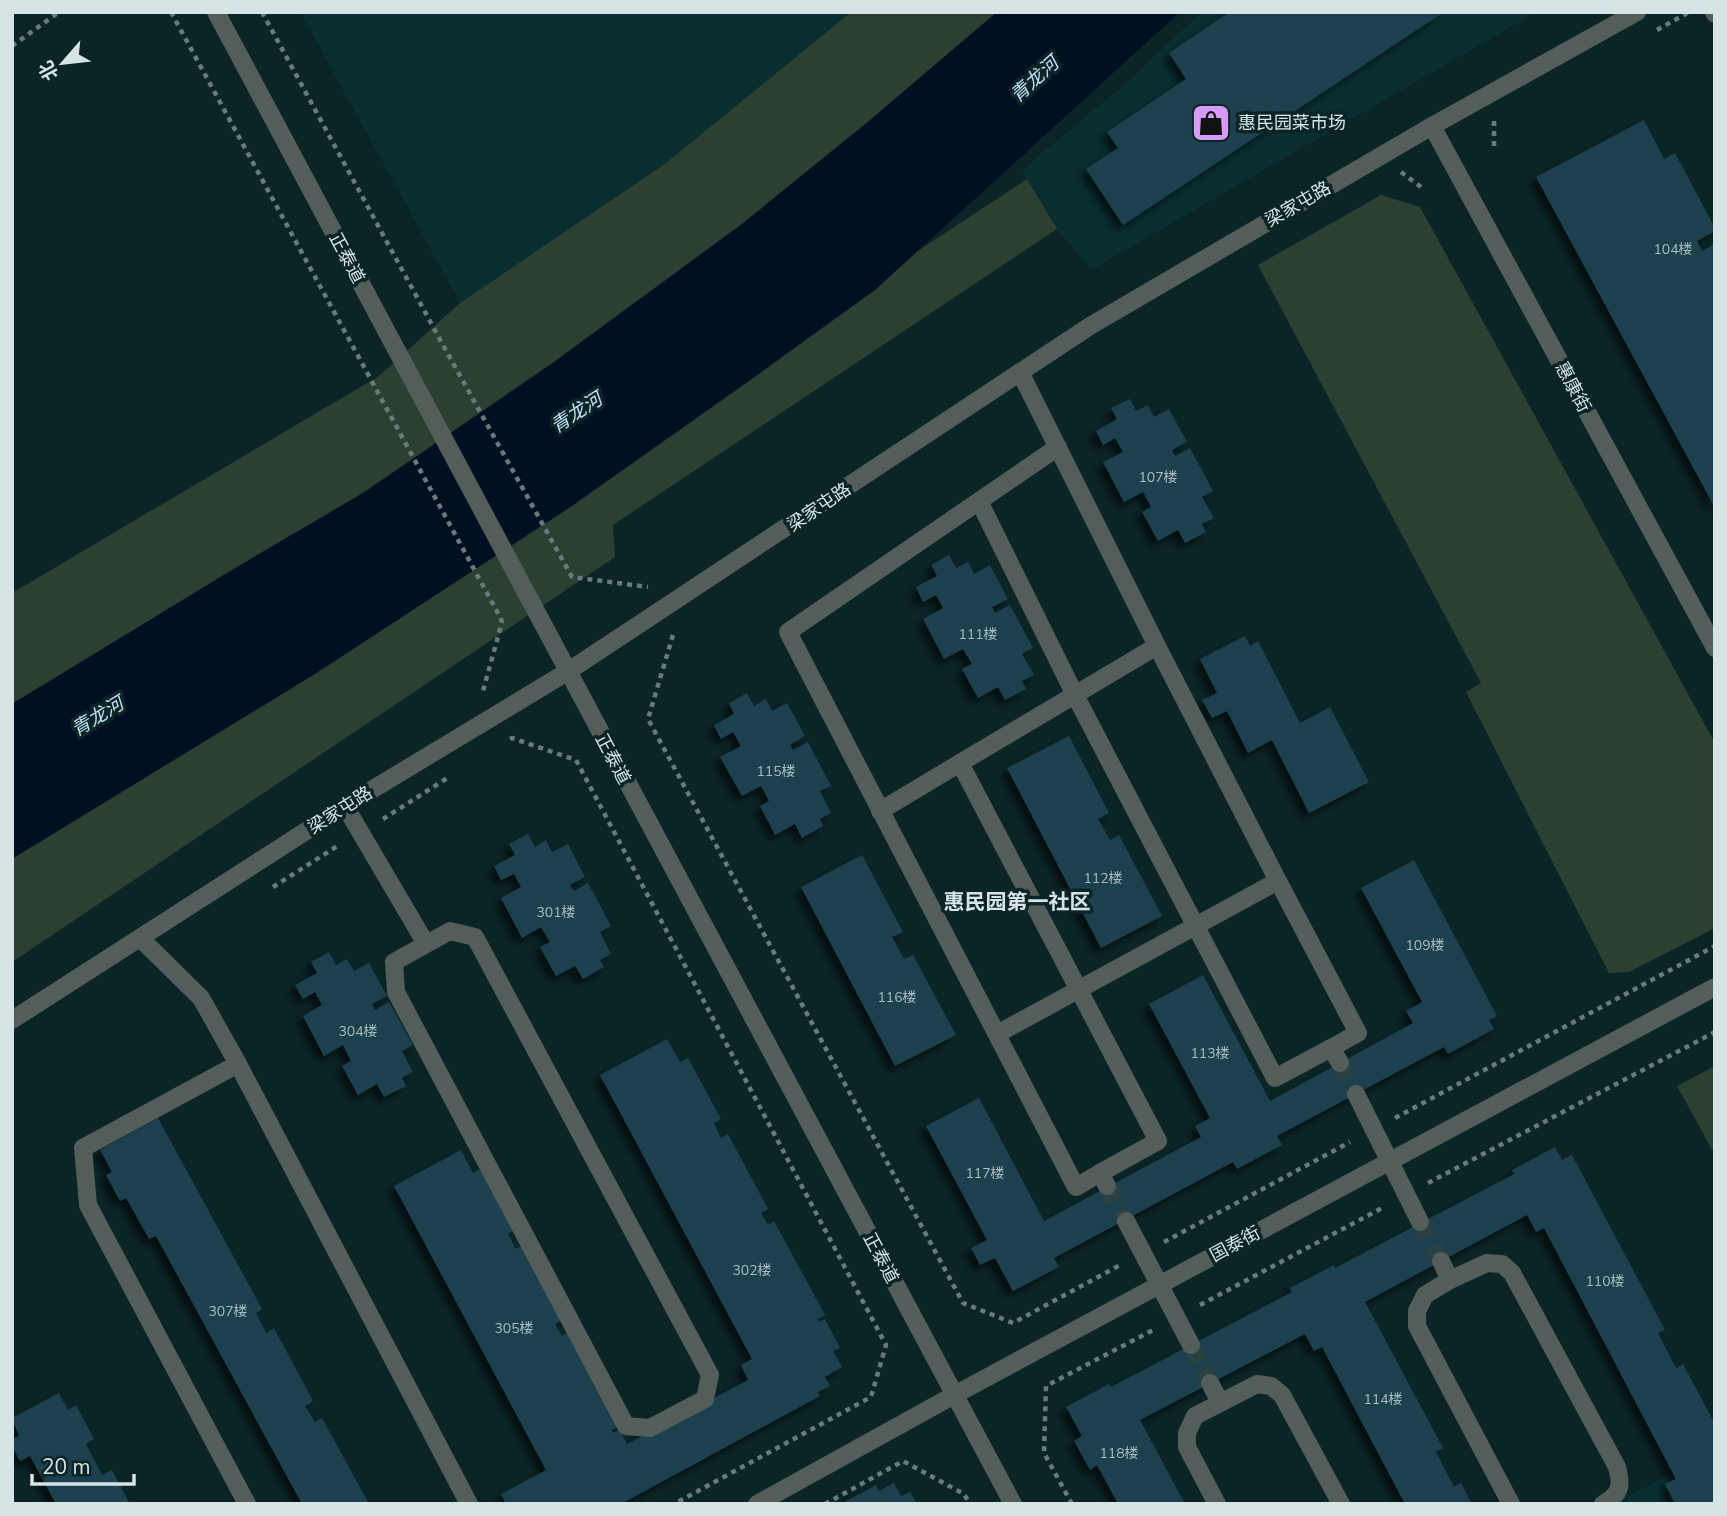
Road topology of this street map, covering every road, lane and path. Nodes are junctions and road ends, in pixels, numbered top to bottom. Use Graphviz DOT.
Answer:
graph roads {
  1 [pos="59,12"];
  2 [pos="171,12"];
  3 [pos="216,12"];
  4 [pos="262,12"];
  5 [pos="1637,12"];
  6 [pos="12,46"];
  7 [pos="1432,126"];
  8 [pos="1020,372"];
  9 [pos="1058,447"];
  10 [pos="979,501"];
  11 [pos="652,587"];
  12 [pos="675,626"];
  13 [pos="1157,646"];
  14 [pos="1715,648"];
  15 [pos="567,672"];
  16 [pos="483,693"];
  17 [pos="1075,695"];
  18 [pos="512,738"];
  19 [pos="960,764"];
  20 [pos="345,806"];
  21 [pos="880,811"];
  22 [pos="1278,881"];
  23 [pos="1195,926"];
  24 [pos="141,939"];
  25 [pos="426,944"];
  26 [pos="1715,987"];
  27 [pos="1077,988"];
  28 [pos="12,1020"];
  29 [pos="1715,1032"];
  30 [pos="997,1034"];
  31 [pos="239,1064"];
  32 [pos="1356,1094"];
  33 [pos="1390,1161"];
  34 [pos="1408,1195"];
  35 [pos="1126,1221"];
  36 [pos="1420,1222"];
  37 [pos="1441,1261"];
  38 [pos="1450,1280"];
  39 [pos="1160,1285"];
  40 [pos="1177,1317"];
  41 [pos="1013,1324"];
  42 [pos="1191,1345"];
  43 [pos="1210,1383"];
  44 [pos="954,1395"];
  45 [pos="1220,1402"];
  46 [pos="247,1504"];
  47 [pos="470,1504"];
  48 [pos="674,1504"];
  49 [pos="757,1504"];
  50 [pos="825,1504"];
  51 [pos="970,1504"];
  52 [pos="1013,1504"];
  53 [pos="1072,1504"];
  54 [pos="1217,1504"];
  55 [pos="1341,1504"];
  56 [pos="1511,1504"];
  57 [pos="1603,1504"];
  1 -- 6 [label="path"];
  2 -- 16 [label="path"];
  3 -- 15 [label="street, 正泰道"];
  4 -- 11 [label="path"];
  5 -- 7 [label="street, 梁家屯路"];
  7 -- 8 [label="street, 梁家屯路"];
  7 -- 14 [label="street, 惠康街"];
  8 -- 9 [label="street"];
  8 -- 15 [label="street, 梁家屯路"];
  9 -- 10 [label="street"];
  9 -- 13 [label="street"];
  10 -- 17 [label="street"];
  10 -- 21 [label="street"];
  12 -- 41 [label="path"];
  13 -- 17 [label="street"];
  13 -- 22 [label="street"];
  15 -- 20 [label="street, 梁家屯路"];
  15 -- 44 [label="street, 正泰道"];
  17 -- 19 [label="street"];
  17 -- 23 [label="street"];
  18 -- 48 [label="path"];
  19 -- 21 [label="street"];
  19 -- 27 [label="street"];
  20 -- 24 [label="street, 梁家屯路"];
  20 -- 25 [label="street"];
  21 -- 30 [label="street"];
  22 -- 23 [label="street"];
  22 -- 23 [label="street"];
  23 -- 27 [label="street"];
  24 -- 28 [label="street, 梁家屯路"];
  24 -- 31 [label="street"];
  25 -- 25 [label="street"];
  26 -- 33 [label="street, 国泰街"];
  27 -- 30 [label="street"];
  27 -- 30 [label="street"];
  29 -- 34 [label="path"];
  31 -- 46 [label="street"];
  31 -- 47 [label="street"];
  32 -- 33 [label="street"];
  33 -- 34 [label="street"];
  33 -- 39 [label="street, 国泰街"];
  34 -- 36 [label="street"];
  34 -- 40 [label="path"];
  35 -- 39 [label="street"];
  37 -- 38 [label="street"];
  38 -- 56 [label="street"];
  38 -- 57 [label="street"];
  39 -- 40 [label="street"];
  39 -- 44 [label="street, 国泰街"];
  40 -- 42 [label="street"];
  40 -- 53 [label="path"];
  43 -- 45 [label="street"];
  44 -- 49 [label="street, 国泰街"];
  44 -- 52 [label="street, 正泰道"];
  45 -- 54 [label="street"];
  45 -- 55 [label="street"];
  50 -- 51 [label="path"];
}
